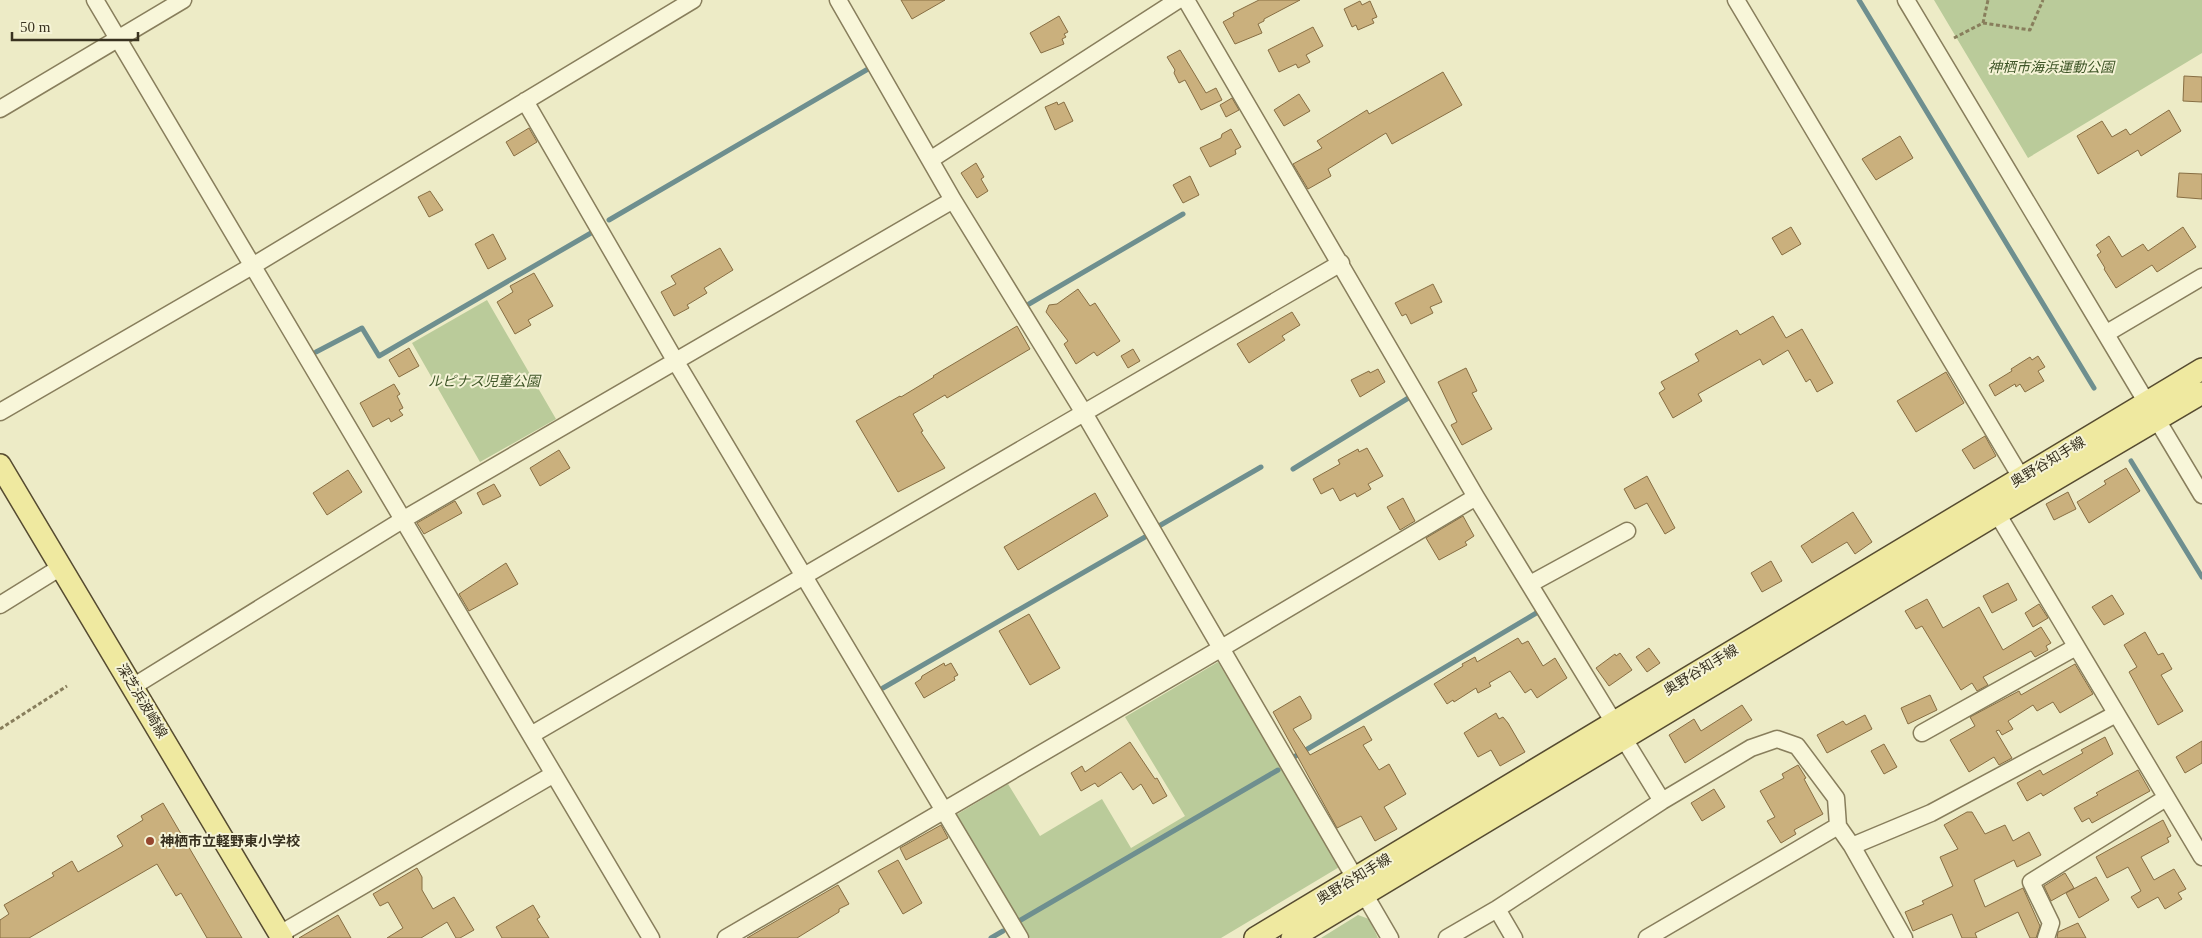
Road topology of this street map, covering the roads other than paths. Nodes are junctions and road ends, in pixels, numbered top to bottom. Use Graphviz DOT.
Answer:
graph roads {
  1 [pos="95,0"];
  2 [pos="183,0"];
  3 [pos="693,0"];
  4 [pos="838,0"];
  5 [pos="1178,0"];
  6 [pos="1186,0"];
  7 [pos="1736,0"];
  8 [pos="1906,0"];
  9 [pos="118,38"];
  10 [pos="525,101"];
  11 [pos="0,110"];
  12 [pos="930,160"];
  13 [pos="953,200"];
  14 [pos="1341,264"];
  15 [pos="254,265"];
  16 [pos="2202,276"];
  17 [pos="2107,333"];
  18 [pos="676,362"];
  19 [pos="2202,369"];
  20 [pos="2202,394"];
  21 [pos="2147,402"];
  22 [pos="0,412"];
  23 [pos="1084,413"];
  24 [pos="2158,420"];
  25 [pos="0,465"];
  26 [pos="2022,479"];
  27 [pos="2202,495"];
  28 [pos="1476,497"];
  29 [pos="1992,507"];
  30 [pos="404,520"];
  31 [pos="1627,531"];
  32 [pos="61,567"];
  33 [pos="804,575"];
  34 [pos="1530,584"];
  35 [pos="0,605"];
  36 [pos="2076,647"];
  37 [pos="1220,649"];
  38 [pos="134,686"];
  39 [pos="2116,714"];
  40 [pos="1619,730"];
  41 [pos="1922,733"];
  42 [pos="531,735"];
  43 [pos="554,774"];
  44 [pos="2166,798"];
  45 [pos="1662,802"];
  46 [pos="943,812"];
  47 [pos="1838,826"];
  48 [pos="1852,846"];
  49 [pos="2202,857"];
  50 [pos="1360,886"];
  51 [pos="1496,909"];
  52 [pos="281,936"];
  53 [pos="651,938"];
  54 [pos="726,938"];
  55 [pos="1020,938"];
  56 [pos="1255,938"];
  57 [pos="1292,938"];
  58 [pos="1390,938"];
  59 [pos="1447,938"];
  60 [pos="1514,938"];
  61 [pos="1647,938"];
  62 [pos="1904,938"];
  63 [pos="2046,938"];
  1 -- 9 [label="street"];
  2 -- 9 [label="street"];
  3 -- 10 [label="street"];
  4 -- 12 [label="street"];
  5 -- 12 [label="street"];
  6 -- 14 [label="street"];
  7 -- 26 [label="street"];
  8 -- 17 [label="street"];
  9 -- 11 [label="street"];
  9 -- 15 [label="street"];
  10 -- 15 [label="street"];
  10 -- 18 [label="street"];
  12 -- 13 [label="street"];
  13 -- 18 [label="street"];
  13 -- 23 [label="street"];
  14 -- 23 [label="street"];
  14 -- 28 [label="street"];
  15 -- 22 [label="street"];
  15 -- 30 [label="street"];
  16 -- 17 [label="street"];
  17 -- 21 [label="street"];
  18 -- 30 [label="street"];
  18 -- 33 [label="street"];
  19 -- 21 [label="main road, 奥野谷知手線"];
  20 -- 24 [label="main road, 奥野谷知手線"];
  21 -- 24 [label="street"];
  21 -- 26 [label="main road, 奥野谷知手線"];
  23 -- 33 [label="street"];
  23 -- 37 [label="street"];
  24 -- 27 [label="street"];
  24 -- 29 [label="main road, 奥野谷知手線"];
  25 -- 32 [label="main road, 深芝浜波崎線"];
  26 -- 29 [label="main road, 奥野谷知手線"];
  28 -- 34 [label="street"];
  28 -- 37 [label="street"];
  29 -- 36 [label="street"];
  29 -- 40 [label="main road, 奥野谷知手線"];
  30 -- 38 [label="street"];
  30 -- 42 [label="street"];
  31 -- 34 [label="street"];
  32 -- 35 [label="street"];
  32 -- 38 [label="main road, 深芝浜波崎線"];
  33 -- 42 [label="street"];
  33 -- 46 [label="street"];
  34 -- 40 [label="street"];
  36 -- 39 [label="street"];
  36 -- 41 [label="street"];
  37 -- 46 [label="street"];
  37 -- 50 [label="street"];
  38 -- 52 [label="main road, 深芝浜波崎線"];
  39 -- 44 [label="street"];
  39 -- 48 [label="street"];
  40 -- 45 [label="street"];
  40 -- 50 [label="main road, 奥野谷知手線"];
  42 -- 43 [label="street"];
  43 -- 52 [label="street"];
  43 -- 53 [label="street"];
  44 -- 49 [label="street"];
  44 -- 63 [label="street"];
  45 -- 47 [label="street"];
  45 -- 51 [label="street"];
  46 -- 54 [label="street"];
  46 -- 55 [label="street"];
  47 -- 48 [label="street"];
  47 -- 61 [label="street"];
  48 -- 62 [label="street"];
  50 -- 56 [label="main road, 奥野谷知手線"];
  50 -- 57 [label="main road, 奥野谷知手線"];
  50 -- 58 [label="street"];
  51 -- 59 [label="street"];
  51 -- 60 [label="street"];
}
